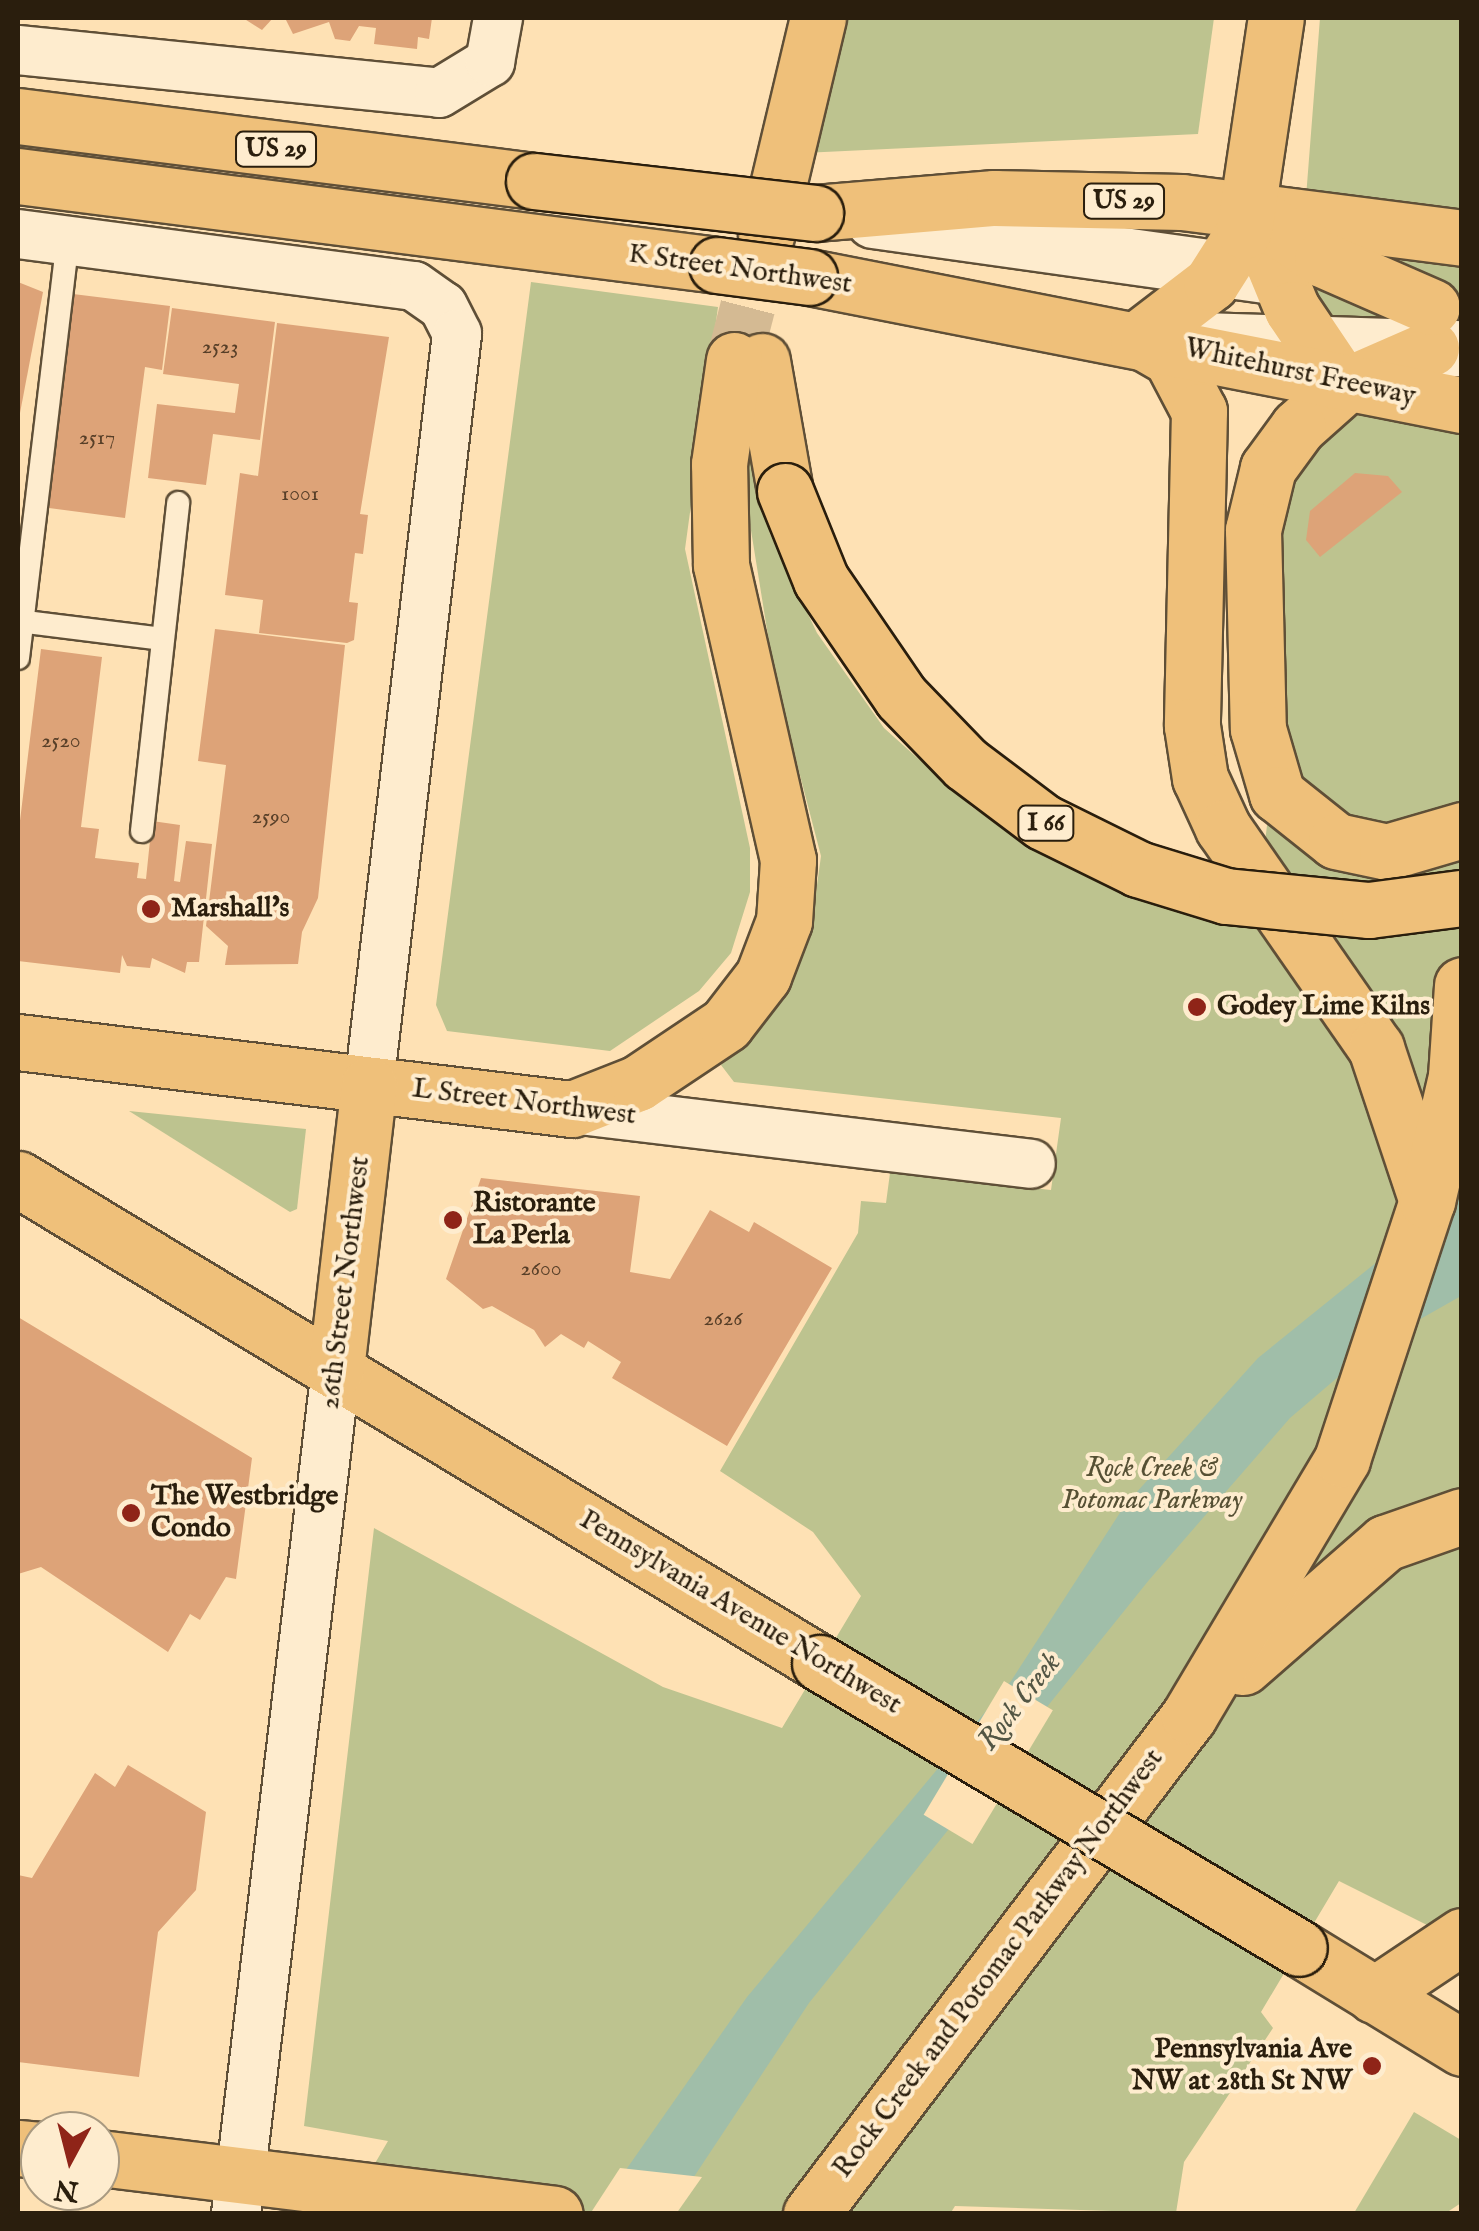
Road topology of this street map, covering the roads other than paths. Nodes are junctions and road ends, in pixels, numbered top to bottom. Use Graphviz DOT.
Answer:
graph roads {
  1 [pos="818,18"];
  2 [pos="1276,18"];
  3 [pos="496,33"];
  4 [pos="18,50"];
  5 [pos="18,116"];
  6 [pos="18,176"];
  7 [pos="1252,212"];
  8 [pos="991,216"];
  9 [pos="18,234"];
  10 [pos="766,236"];
  11 [pos="1462,238"];
  12 [pos="68,240"];
  13 [pos="1223,267"];
  14 [pos="1278,278"];
  15 [pos="1447,329"];
  16 [pos="1138,339"];
  17 [pos="1310,341"];
  18 [pos="1344,386"];
  19 [pos="1462,405"];
  20 [pos="178,502"];
  21 [pos="20,621"];
  22 [pos="162,639"];
  23 [pos="18,658"];
  24 [pos="1462,830"];
  25 [pos="142,831"];
  26 [pos="1462,898"];
  27 [pos="1462,985"];
  28 [pos="18,1042"];
  29 [pos="1459,1069"];
  30 [pos="369,1085"];
  31 [pos="572,1109"];
  32 [pos="1032,1164"];
  33 [pos="21,1189"];
  34 [pos="1427,1201"];
  35 [pos="336,1369"];
  36 [pos="1462,1516"];
  37 [pos="1189,1716"];
  38 [pos="1462,1936"];
  39 [pos="1374,1995"];
  40 [pos="1462,2048"];
  41 [pos="120,2163"];
  42 [pos="238,2194"];
  43 [pos="555,2214"];
  44 [pos="811,2214"];
  1 -- 10 [label="main road"];
  2 -- 7 [label="main road"];
  3 -- 4 [label="street"];
  5 -- 8 [label="main road, US 29, bridge"];
  6 -- 16 [label="main road, K Street Northwest / US 29, bridge"];
  7 -- 8 [label="main road, US 29"];
  7 -- 11 [label="main road, US 29"];
  7 -- 13 [label="main road"];
  7 -- 14 [label="main road"];
  7 -- 15 [label="main road"];
  8 -- 13 [label="main road"];
  9 -- 12 [label="street"];
  12 -- 21 [label="lane"];
  12 -- 30 [label="street, 26th Street Northwest"];
  13 -- 14 [label="main road"];
  13 -- 16 [label="main road"];
  14 -- 15 [label="main road"];
  14 -- 17 [label="main road"];
  15 -- 17 [label="main road, K Street Northwest"];
  15 -- 18 [label="main road"];
  16 -- 17 [label="main road, K Street Northwest"];
  16 -- 18 [label="main road, Whitehurst Freeway / US 29"];
  16 -- 34 [label="main road"];
  17 -- 18 [label="main road"];
  18 -- 19 [label="main road, Whitehurst Freeway / US 29"];
  18 -- 24 [label="main road"];
  20 -- 22 [label="lane"];
  21 -- 22 [label="lane"];
  21 -- 23 [label="lane"];
  22 -- 25 [label="lane"];
  26 -- 31 [label="main road, I 66, bridge"];
  27 -- 29 [label="main road"];
  28 -- 30 [label="main road, L Street Northwest"];
  29 -- 34 [label="main road"];
  30 -- 31 [label="main road, L Street Northwest"];
  30 -- 35 [label="main road, 26th Street Northwest"];
  31 -- 32 [label="street, L Street Northwest"];
  33 -- 35 [label="main road, Pennsylvania Avenue Northwest"];
  34 -- 37 [label="main road"];
  35 -- 39 [label="main road, Pennsylvania Avenue Northwest, bridge"];
  35 -- 42 [label="street, 26th Street Northwest"];
  36 -- 37 [label="main road"];
  37 -- 44 [label="main road, Rock Creek and Potomac Parkway Northwest"];
  38 -- 39 [label="main road"];
  39 -- 40 [label="main road, Pennsylvania Avenue Northwest"];
  41 -- 42 [label="main road"];
  42 -- 43 [label="main road"];
}
